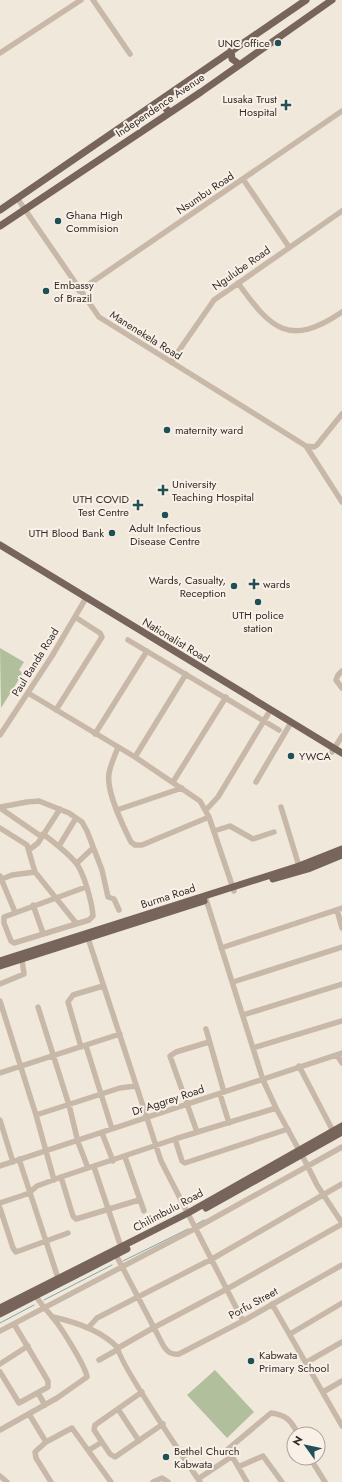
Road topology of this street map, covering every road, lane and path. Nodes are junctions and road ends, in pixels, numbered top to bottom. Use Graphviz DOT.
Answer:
graph roads {
  1 [pos="81,0"];
  2 [pos="93,0"];
  3 [pos="306,0"];
  4 [pos="332,0"];
  5 [pos="0,53"];
  6 [pos="228,53"];
  7 [pos="130,54"];
  8 [pos="236,66"];
  9 [pos="160,101"];
  10 [pos="342,111"];
  11 [pos="168,114"];
  12 [pos="243,179"];
  13 [pos="17,198"];
  14 [pos="0,210"];
  15 [pos="24,210"];
  16 [pos="342,211"];
  17 [pos="0,226"];
  18 [pos="289,247"];
  19 [pos="238,283"];
  20 [pos="79,291"];
  21 [pos="342,312"];
  22 [pos="171,362"];
  23 [pos="342,414"];
  24 [pos="306,446"];
  25 [pos="342,502"];
  26 [pos="0,545"];
  27 [pos="0,551"];
  28 [pos="85,600"];
  29 [pos="75,617"];
  30 [pos="128,640"];
  31 [pos="147,651"];
  32 [pos="342,671"];
  33 [pos="186,674"];
  34 [pos="342,688"];
  35 [pos="28,693"];
  36 [pos="226,697"];
  37 [pos="56,710"];
  38 [pos="268,714"];
  39 [pos="264,722"];
  40 [pos="289,726"];
  41 [pos="279,730"];
  42 [pos="96,734"];
  43 [pos="0,735"];
  44 [pos="342,736"];
  45 [pos="118,747"];
  46 [pos="333,750"];
  47 [pos="342,753"];
  48 [pos="135,757"];
  49 [pos="342,758"];
  50 [pos="173,782"];
  51 [pos="256,782"];
  52 [pos="182,788"];
  53 [pos="281,807"];
  54 [pos="0,808"];
  55 [pos="60,809"];
  56 [pos="117,810"];
  57 [pos="206,810"];
  58 [pos="209,817"];
  59 [pos="76,818"];
  60 [pos="0,828"];
  61 [pos="214,831"];
  62 [pos="274,832"];
  63 [pos="42,836"];
  64 [pos="59,846"];
  65 [pos="93,848"];
  66 [pos="342,849"];
  67 [pos="29,850"];
  68 [pos="342,855"];
  69 [pos="76,864"];
  70 [pos="299,866"];
  71 [pos="35,872"];
  72 [pos="1,878"];
  73 [pos="86,887"];
  74 [pos="233,889"];
  75 [pos="56,897"];
  76 [pos="206,898"];
  77 [pos="33,905"];
  78 [pos="339,909"];
  79 [pos="119,910"];
  80 [pos="15,912"];
  81 [pos="76,923"];
  82 [pos="342,928"];
  83 [pos="43,933"];
  84 [pos="87,936"];
  85 [pos="342,947"];
  86 [pos="221,948"];
  87 [pos="22,960"];
  88 [pos="0,961"];
  89 [pos="0,966"];
  90 [pos="233,982"];
  91 [pos="0,984"];
  92 [pos="342,984"];
  93 [pos="103,986"];
  94 [pos="0,1001"];
  95 [pos="38,1008"];
  96 [pos="243,1015"];
  97 [pos="342,1021"];
  98 [pos="206,1029"];
  99 [pos="120,1034"];
  100 [pos="209,1042"];
  101 [pos="83,1046"];
  102 [pos="253,1048"];
  103 [pos="340,1054"];
  104 [pos="53,1055"];
  105 [pos="342,1064"];
  106 [pos="20,1066"];
  107 [pos="299,1066"];
  108 [pos="0,1073"];
  109 [pos="263,1080"];
  110 [pos="136,1086"];
  111 [pos="222,1093"];
  112 [pos="101,1094"];
  113 [pos="187,1104"];
  114 [pos="69,1105"];
  115 [pos="276,1108"];
  116 [pos="36,1116"];
  117 [pos="147,1118"];
  118 [pos="0,1120"];
  119 [pos="229,1123"];
  120 [pos="342,1126"];
  121 [pos="1,1128"];
  122 [pos="112,1129"];
  123 [pos="288,1130"];
  124 [pos="333,1131"];
  125 [pos="197,1132"];
  126 [pos="342,1132"];
  127 [pos="102,1133"];
  128 [pos="175,1139"];
  129 [pos="78,1142"];
  130 [pos="156,1146"];
  131 [pos="342,1147"];
  132 [pos="46,1150"];
  133 [pos="301,1152"];
  134 [pos="125,1157"];
  135 [pos="19,1159"];
  136 [pos="113,1161"];
  137 [pos="13,1162"];
  138 [pos="0,1166"];
  139 [pos="307,1166"];
  140 [pos="91,1168"];
  141 [pos="61,1177"];
  142 [pos="54,1180"];
  143 [pos="342,1184"];
  144 [pos="29,1193"];
  145 [pos="324,1195"];
  146 [pos="139,1200"];
  147 [pos="0,1203"];
  148 [pos="0,1208"];
  149 [pos="109,1210"];
  150 [pos="144,1211"];
  151 [pos="189,1215"];
  152 [pos="342,1223"];
  153 [pos="196,1228"];
  154 [pos="68,1233"];
  155 [pos="46,1241"];
  156 [pos="121,1247"];
  157 [pos="116,1255"];
  158 [pos="212,1259"];
  159 [pos="342,1265"];
  160 [pos="122,1267"];
  161 [pos="58,1278"];
  162 [pos="227,1290"];
  163 [pos="36,1296"];
  164 [pos="138,1297"];
  165 [pos="342,1303"];
  166 [pos="272,1304"];
  167 [pos="0,1308"];
  168 [pos="43,1308"];
  169 [pos="0,1314"];
  170 [pos="53,1316"];
  171 [pos="243,1321"];
  172 [pos="14,1324"];
  173 [pos="88,1328"];
  174 [pos="153,1328"];
  175 [pos="0,1331"];
  176 [pos="290,1334"];
  177 [pos="342,1342"];
  178 [pos="28,1346"];
  179 [pos="118,1349"];
  180 [pos="99,1360"];
  181 [pos="306,1362"];
  182 [pos="0,1364"];
  183 [pos="0,1372"];
  184 [pos="342,1382"];
  185 [pos="142,1392"];
  186 [pos="324,1392"];
  187 [pos="38,1393"];
  188 [pos="45,1405"];
  189 [pos="118,1409"];
  190 [pos="29,1414"];
  191 [pos="163,1424"];
  192 [pos="294,1426"];
  193 [pos="342,1426"];
  194 [pos="0,1430"];
  195 [pos="139,1441"];
  196 [pos="46,1442"];
  197 [pos="102,1442"];
  198 [pos="89,1450"];
  199 [pos="231,1457"];
  200 [pos="315,1466"];
  201 [pos="238,1467"];
  202 [pos="0,1476"];
  203 [pos="199,1480"];
  204 [pos="7,1482"];
  205 [pos="51,1482"];
  206 [pos="110,1482"];
  207 [pos="153,1482"];
  208 [pos="168,1482"];
  209 [pos="247,1482"];
  210 [pos="282,1482"];
  211 [pos="325,1482"];
  1 -- 5 [label="street"];
  2 -- 7 [label="street"];
  3 -- 6 [label="main road, Independence Avenue"];
  4 -- 8 [label="main road, Independence Avenue"];
  6 -- 8 [label="main road"];
  6 -- 9 [label="main road, Independence Avenue"];
  8 -- 11 [label="main road, Independence Avenue"];
  9 -- 11 [label="main road"];
  9 -- 13 [label="main road, Independence Avenue"];
  10 -- 12 [label="street, Nsumbu Road"];
  11 -- 15 [label="main road, Independence Avenue"];
  12 -- 18 [label="street"];
  12 -- 20 [label="street, Nsumbu Road"];
  13 -- 14 [label="main road, Independence Avenue"];
  13 -- 15 [label="street, Manenekela Road"];
  15 -- 17 [label="main road, Independence Avenue"];
  15 -- 20 [label="street, Manenekela Road"];
  16 -- 18 [label="street, Ngulube Road"];
  18 -- 19 [label="street, Ngulube Road"];
  19 -- 21 [label="street"];
  19 -- 22 [label="street, Ngulube Road"];
  20 -- 22 [label="street, Manenekela Road"];
  22 -- 24 [label="street, Manenekela Road"];
  23 -- 24 [label="street"];
  24 -- 25 [label="street"];
  26 -- 28 [label="main road, Nationalist Road"];
  27 -- 28 [label="main road, Nationalist Road"];
  28 -- 29 [label="street, Paul Banda Road"];
  28 -- 38 [label="main road, Nationalist Road"];
  28 -- 46 [label="main road, Nationalist Road"];
  29 -- 35 [label="street, Paul Banda Road"];
  29 -- 37 [label="street"];
  30 -- 31 [label="street"];
  31 -- 33 [label="street"];
  31 -- 42 [label="street"];
  32 -- 34 [label="street"];
  33 -- 36 [label="street"];
  33 -- 48 [label="street"];
  35 -- 37 [label="street"];
  35 -- 43 [label="street, Paul Banda Road"];
  36 -- 39 [label="street"];
  36 -- 50 [label="street"];
  37 -- 42 [label="street"];
  38 -- 39 [label="street"];
  38 -- 40 [label="main road, Nationalist Road"];
  39 -- 41 [label="street"];
  39 -- 57 [label="street"];
  40 -- 46 [label="main road, Nationalist Road"];
  40 -- 51 [label="street"];
  42 -- 45 [label="street"];
  44 -- 46 [label="street"];
  45 -- 48 [label="street"];
  45 -- 56 [label="street"];
  46 -- 47 [label="main road, Nationalist Road"];
  46 -- 49 [label="main road, Nationalist Road"];
  48 -- 50 [label="street"];
  50 -- 52 [label="street"];
  52 -- 56 [label="street"];
  52 -- 57 [label="street"];
  53 -- 70 [label="street"];
  54 -- 55 [label="street"];
  54 -- 63 [label="street"];
  55 -- 59 [label="street"];
  55 -- 63 [label="street"];
  56 -- 58 [label="street"];
  57 -- 58 [label="street"];
  58 -- 61 [label="street"];
  59 -- 64 [label="street"];
  59 -- 65 [label="street"];
  60 -- 67 [label="street"];
  61 -- 62 [label="street"];
  61 -- 74 [label="street"];
  63 -- 64 [label="street"];
  63 -- 67 [label="street"];
  64 -- 69 [label="street"];
  65 -- 69 [label="street"];
  65 -- 79 [label="street"];
  66 -- 70 [label="main road, Burma Road"];
  67 -- 71 [label="street"];
  68 -- 74 [label="main road, Burma Road"];
  69 -- 73 [label="street"];
  70 -- 74 [label="main road, Burma Road"];
  71 -- 72 [label="street"];
  71 -- 75 [label="street"];
  72 -- 80 [label="street"];
  73 -- 75 [label="street"];
  73 -- 81 [label="street"];
  74 -- 76 [label="main road, Burma Road"];
  75 -- 77 [label="street"];
  75 -- 81 [label="street"];
  76 -- 84 [label="main road, Burma Road"];
  76 -- 86 [label="street"];
  77 -- 80 [label="street"];
  77 -- 83 [label="street"];
  78 -- 82 [label="street"];
  78 -- 86 [label="street"];
  80 -- 83 [label="street"];
  81 -- 83 [label="street"];
  84 -- 87 [label="main road, Burma Road"];
  84 -- 88 [label="main road, Burma Road"];
  84 -- 93 [label="street"];
  85 -- 90 [label="street"];
  86 -- 90 [label="street"];
  87 -- 89 [label="main road, Burma Road"];
  87 -- 91 [label="street"];
  90 -- 96 [label="street"];
  92 -- 96 [label="street"];
  93 -- 99 [label="street"];
  93 -- 101 [label="street"];
  94 -- 106 [label="street"];
  95 -- 104 [label="street"];
  96 -- 102 [label="street"];
  97 -- 102 [label="street"];
  98 -- 100 [label="street"];
  99 -- 101 [label="street"];
  99 -- 110 [label="street"];
  100 -- 111 [label="street"];
  100 -- 113 [label="street"];
  101 -- 104 [label="street"];
  101 -- 112 [label="street"];
  102 -- 109 [label="street"];
  103 -- 105 [label="street"];
  103 -- 107 [label="street, Dr Aggrey Road"];
  104 -- 106 [label="street"];
  104 -- 114 [label="street"];
  106 -- 108 [label="street"];
  106 -- 116 [label="street"];
  107 -- 109 [label="street, Dr Aggrey Road"];
  107 -- 124 [label="street"];
  109 -- 111 [label="street, Dr Aggrey Road"];
  109 -- 115 [label="street"];
  110 -- 112 [label="street"];
  110 -- 117 [label="street"];
  111 -- 113 [label="street, Dr Aggrey Road"];
  111 -- 119 [label="street"];
  112 -- 114 [label="street"];
  112 -- 122 [label="street"];
  113 -- 117 [label="street, Dr Aggrey Road"];
  113 -- 125 [label="street"];
  114 -- 116 [label="street"];
  114 -- 129 [label="street"];
  115 -- 119 [label="street"];
  115 -- 123 [label="street"];
  116 -- 132 [label="street"];
  117 -- 122 [label="street, Dr Aggrey Road"];
  117 -- 130 [label="street"];
  118 -- 121 [label="street"];
  119 -- 125 [label="street"];
  120 -- 124 [label="main road, Chilimbulu Road"];
  121 -- 137 [label="street"];
  122 -- 127 [label="street, Dr Aggrey Road"];
  123 -- 128 [label="street"];
  123 -- 133 [label="street"];
  124 -- 133 [label="main road, Chilimbulu Road"];
  125 -- 128 [label="street"];
  126 -- 133 [label="main road, Chilimbulu Road"];
  127 -- 129 [label="street, Dr Aggrey Road"];
  127 -- 136 [label="street"];
  128 -- 130 [label="street"];
  129 -- 132 [label="street, Dr Aggrey Road"];
  129 -- 140 [label="street"];
  130 -- 134 [label="street"];
  130 -- 151 [label="street"];
  131 -- 139 [label="street"];
  132 -- 135 [label="street, Dr Aggrey Road"];
  132 -- 142 [label="street"];
  133 -- 139 [label="street"];
  133 -- 151 [label="main road, Chilimbulu Road"];
  134 -- 136 [label="street"];
  134 -- 146 [label="street"];
  135 -- 137 [label="street, Dr Aggrey Road"];
  135 -- 144 [label="street"];
  136 -- 140 [label="street"];
  137 -- 138 [label="street, Dr Aggrey Road"];
  139 -- 145 [label="street"];
  139 -- 153 [label="street"];
  140 -- 141 [label="street"];
  140 -- 149 [label="street"];
  141 -- 142 [label="street"];
  141 -- 149 [label="street"];
  142 -- 144 [label="street"];
  143 -- 145 [label="street"];
  144 -- 147 [label="street"];
  144 -- 155 [label="street"];
  145 -- 152 [label="street"];
  145 -- 158 [label="street"];
  146 -- 149 [label="street"];
  146 -- 150 [label="street"];
  148 -- 155 [label="street"];
  149 -- 156 [label="street"];
  151 -- 153 [label="street"];
  151 -- 156 [label="main road, Chilimbulu Road"];
  151 -- 157 [label="main road, Chilimbulu Road"];
  152 -- 162 [label="street"];
  153 -- 158 [label="street"];
  153 -- 160 [label="street"];
  154 -- 155 [label="street"];
  155 -- 161 [label="street"];
  156 -- 161 [label="main road, Chilimbulu Road"];
  157 -- 160 [label="street"];
  157 -- 163 [label="main road, Chilimbulu Road"];
  158 -- 162 [label="street"];
  158 -- 164 [label="street"];
  159 -- 166 [label="street, Porfu Street"];
  160 -- 164 [label="street"];
  160 -- 168 [label="street"];
  161 -- 167 [label="main road, Chilimbulu Road"];
  162 -- 171 [label="street"];
  162 -- 174 [label="street"];
  163 -- 168 [label="street"];
  163 -- 169 [label="main road, Chilimbulu Road"];
  164 -- 173 [label="street"];
  164 -- 174 [label="street"];
  165 -- 176 [label="street"];
  166 -- 171 [label="street, Porfu Street"];
  166 -- 176 [label="street"];
  168 -- 170 [label="street"];
  168 -- 172 [label="street"];
  170 -- 173 [label="street"];
  170 -- 188 [label="street"];
  171 -- 174 [label="street, Porfu Street"];
  172 -- 175 [label="street"];
  172 -- 178 [label="street"];
  173 -- 179 [label="street"];
  174 -- 179 [label="street"];
  176 -- 181 [label="street"];
  177 -- 181 [label="street"];
  178 -- 182 [label="street"];
  178 -- 187 [label="street"];
  179 -- 180 [label="street"];
  179 -- 185 [label="street"];
  181 -- 186 [label="street"];
  183 -- 187 [label="street"];
  184 -- 186 [label="street"];
  185 -- 189 [label="street"];
  185 -- 191 [label="street"];
  186 -- 193 [label="street"];
  187 -- 188 [label="street"];
  188 -- 190 [label="street"];
  189 -- 195 [label="street"];
  189 -- 197 [label="street"];
  190 -- 194 [label="street"];
  190 -- 196 [label="street"];
  191 -- 195 [label="street"];
  191 -- 203 [label="street"];
  192 -- 199 [label="street"];
  195 -- 197 [label="street"];
  196 -- 198 [label="street"];
  196 -- 205 [label="street"];
  197 -- 198 [label="street"];
  198 -- 206 [label="street"];
  199 -- 201 [label="street"];
  199 -- 203 [label="street"];
  200 -- 211 [label="street"];
  201 -- 209 [label="street"];
  201 -- 210 [label="street"];
  202 -- 204 [label="street"];
  207 -- 208 [label="street"];
}
